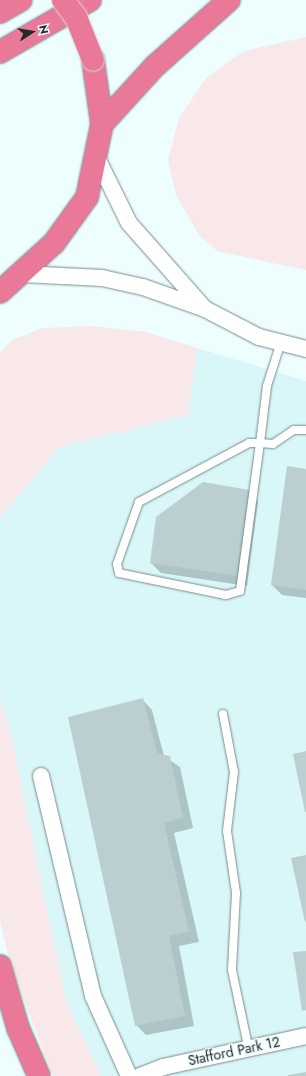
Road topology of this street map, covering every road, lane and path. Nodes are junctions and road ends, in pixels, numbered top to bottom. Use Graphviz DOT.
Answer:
graph roads {
  1 [pos="21,0"];
  2 [pos="63,0"];
  3 [pos="90,0"];
  4 [pos="229,0"];
  5 [pos="0,12"];
  6 [pos="0,52"];
  7 [pos="102,124"];
  8 [pos="97,158"];
  9 [pos="22,274"];
  10 [pos="0,292"];
  11 [pos="205,309"];
  12 [pos="280,342"];
  13 [pos="306,349"];
  14 [pos="306,430"];
  15 [pos="260,443"];
  16 [pos="223,714"];
  17 [pos="41,776"];
  18 [pos="0,966"];
  19 [pos="306,1036"];
  20 [pos="248,1046"];
  21 [pos="39,1076"];
  22 [pos="129,1076"];
  23 [pos="140,1076"];
  1 -- 5 [label="highway"];
  2 -- 7 [label="highway, bridge"];
  3 -- 6 [label="highway"];
  4 -- 7 [label="highway"];
  7 -- 8 [label="highway"];
  8 -- 9 [label="highway"];
  8 -- 11 [label="street"];
  9 -- 10 [label="highway"];
  9 -- 11 [label="street"];
  11 -- 12 [label="street"];
  12 -- 13 [label="street"];
  12 -- 15 [label="lane"];
  14 -- 15 [label="lane"];
  15 -- 15 [label="lane"];
  16 -- 20 [label="lane"];
  17 -- 22 [label="street"];
  18 -- 21 [label="highway"];
  19 -- 20 [label="street, Stafford Park 12"];
  20 -- 23 [label="street, Stafford Park 12"];
}
